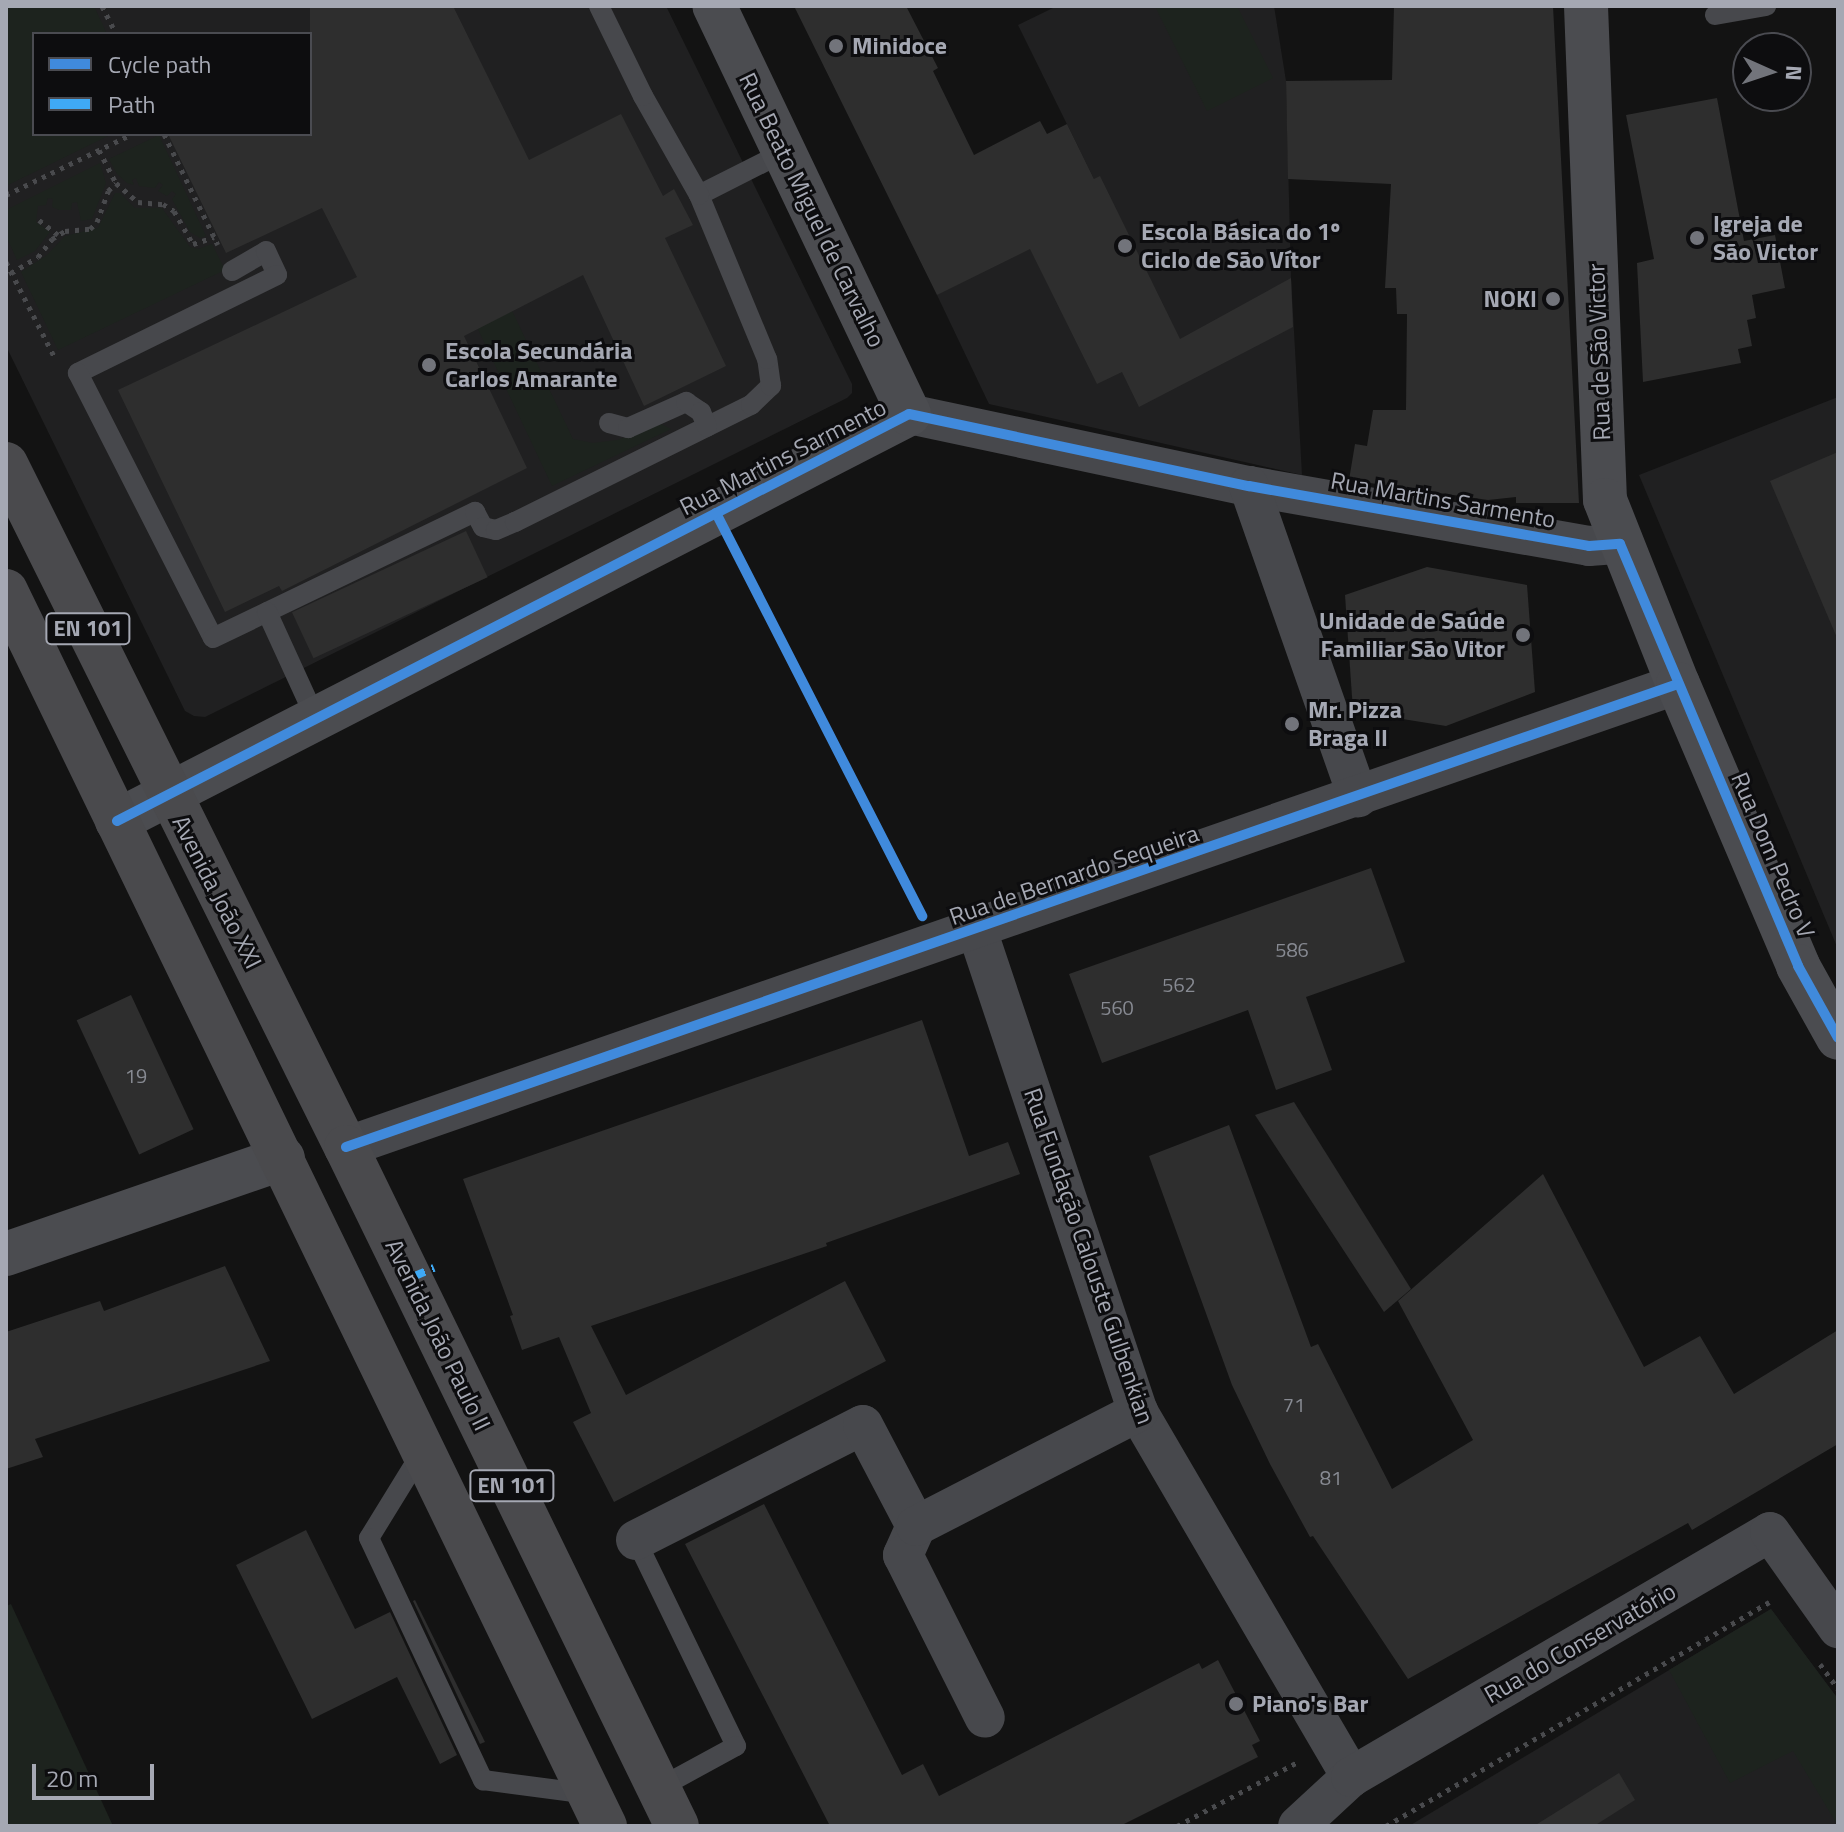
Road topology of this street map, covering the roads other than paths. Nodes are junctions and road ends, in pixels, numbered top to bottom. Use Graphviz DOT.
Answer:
graph roads {
  1 [pos="599,6"];
  2 [pos="714,6"];
  3 [pos="1586,6"];
  4 [pos="1766,6"];
  5 [pos="1715,15"];
  6 [pos="784,152"];
  7 [pos="699,195"];
  8 [pos="232,271"];
  9 [pos="909,414"];
  10 [pos="609,423"];
  11 [pos="707,427"];
  12 [pos="6,464"];
  13 [pos="1249,486"];
  14 [pos="1620,544"];
  15 [pos="6,591"];
  16 [pos="267,612"];
  17 [pos="1678,684"];
  18 [pos="316,719"];
  19 [pos="168,795"];
  20 [pos="1358,797"];
  21 [pos="117,821"];
  22 [pos="977,930"];
  23 [pos="1838,1038"];
  24 [pos="346,1147"];
  25 [pos="283,1158"];
  26 [pos="6,1254"];
  27 [pos="1138,1412"];
  28 [pos="424,1449"];
  29 [pos="916,1526"];
  30 [pos="636,1540"];
  31 [pos="1824,1640"];
  32 [pos="985,1718"];
  33 [pos="1351,1777"];
  34 [pos="668,1807"];
  35 [pos="598,1810"];
  36 [pos="1298,1826"];
  1 -- 7 [label="lane"];
  2 -- 6 [label="street, Rua Beato Miguel de Carvalho"];
  3 -- 14 [label="street, Rua de São Victor"];
  4 -- 5 [label="lane"];
  6 -- 7 [label="lane"];
  6 -- 9 [label="street, Rua Beato Miguel de Carvalho"];
  7 -- 11 [label="lane"];
  8 -- 16 [label="lane"];
  9 -- 13 [label="street, Rua Martins Sarmento"];
  9 -- 18 [label="street, Rua Martins Sarmento"];
  10 -- 11 [label="lane"];
  11 -- 16 [label="lane"];
  12 -- 19 [label="main road, Avenida João XXI / EN 101"];
  13 -- 14 [label="street, Rua Martins Sarmento"];
  13 -- 20 [label="street"];
  14 -- 17 [label="street, Rua de São Victor"];
  15 -- 21 [label="main road, EN 101"];
  16 -- 18 [label="lane"];
  17 -- 20 [label="street, Rua de Bernardo Sequeira"];
  17 -- 23 [label="street, Rua Dom Pedro V"];
  18 -- 19 [label="street, Rua Martins Sarmento"];
  19 -- 21 [label="street, Rua Martins Sarmento"];
  19 -- 24 [label="main road, Avenida João XXI / EN 101"];
  20 -- 22 [label="street, Rua de Bernardo Sequeira"];
  21 -- 25 [label="main road, EN 101"];
  22 -- 24 [label="street, Rua de Bernardo Sequeira"];
  22 -- 27 [label="street, Rua Fundação Calouste Gulbenkian"];
  24 -- 34 [label="main road, Avenida João Paulo II / EN 101"];
  25 -- 26 [label="street"];
  25 -- 28 [label="main road, EN 101"];
  27 -- 29 [label="street"];
  27 -- 33 [label="street, Rua Fundação Calouste Gulbenkian"];
  28 -- 35 [label="main road, EN 101"];
  28 -- 35 [label="lane"];
  29 -- 30 [label="street"];
  29 -- 32 [label="street"];
  30 -- 34 [label="lane"];
  31 -- 33 [label="street, Rua do Conservatório"];
  33 -- 36 [label="street, Rua do Conservatório"];
}
